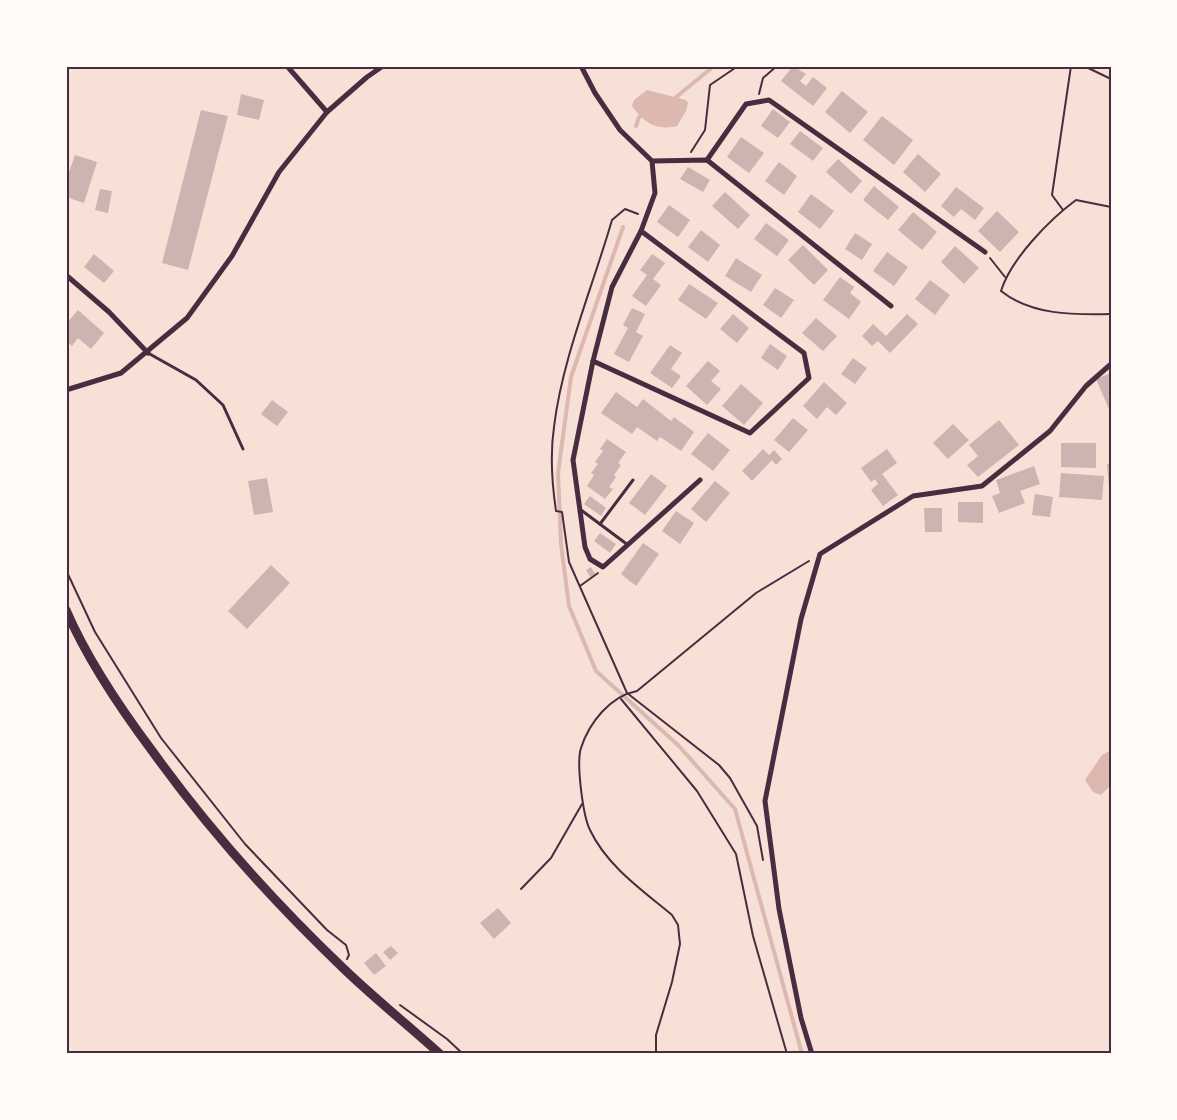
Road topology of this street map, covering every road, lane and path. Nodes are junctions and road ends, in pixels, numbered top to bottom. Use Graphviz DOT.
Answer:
graph roads {
  1 [pos="286,66"];
  2 [pos="384,66"];
  3 [pos="581,66"];
  4 [pos="738,66"];
  5 [pos="777,66"];
  6 [pos="1071,66"];
  7 [pos="1084,66"];
  8 [pos="1111,79"];
  9 [pos="757,102"];
  10 [pos="327,112"];
  11 [pos="691,153"];
  12 [pos="707,160"];
  13 [pos="652,161"];
  14 [pos="1111,207"];
  15 [pos="1063,210"];
  16 [pos="647,217"];
  17 [pos="641,231"];
  18 [pos="985,252"];
  19 [pos="66,275"];
  20 [pos="1005,276"];
  21 [pos="891,306"];
  22 [pos="1111,314"];
  23 [pos="148,353"];
  24 [pos="593,361"];
  25 [pos="1111,364"];
  26 [pos="66,390"];
  27 [pos="243,449"];
  28 [pos="633,480"];
  29 [pos="700,480"];
  30 [pos="581,510"];
  31 [pos="600,524"];
  32 [pos="628,545"];
  33 [pos="820,554"];
  34 [pos="603,567"];
  35 [pos="66,570"];
  36 [pos="580,586"];
  37 [pos="66,610"];
  38 [pos="627,693"];
  39 [pos="620,698"];
  40 [pos="582,804"];
  41 [pos="764,863"];
  42 [pos="521,888"];
  43 [pos="342,967"];
  44 [pos="381,1003"];
  45 [pos="440,1054"];
  46 [pos="463,1054"];
  47 [pos="656,1054"];
  48 [pos="787,1054"];
  49 [pos="812,1054"];
  1 -- 10 [label="street"];
  2 -- 10 [label="street"];
  3 -- 13 [label="street"];
  4 -- 11 [label="path"];
  5 -- 9 [label="path"];
  6 -- 15 [label="path"];
  7 -- 8 [label="path"];
  9 -- 12 [label="street"];
  9 -- 18 [label="street"];
  10 -- 23 [label="street"];
  12 -- 13 [label="street"];
  12 -- 21 [label="street"];
  13 -- 16 [label="street"];
  14 -- 15 [label="path"];
  15 -- 20 [label="path"];
  16 -- 17 [label="street"];
  16 -- 36 [label="path"];
  17 -- 24 [label="street"];
  17 -- 24 [label="street"];
  18 -- 20 [label="path"];
  19 -- 23 [label="street"];
  20 -- 22 [label="path"];
  23 -- 26 [label="street"];
  23 -- 27 [label="lane"];
  24 -- 30 [label="street"];
  25 -- 33 [label="street"];
  28 -- 31 [label="lane"];
  29 -- 32 [label="street"];
  30 -- 31 [label="lane"];
  30 -- 34 [label="street"];
  31 -- 32 [label="lane"];
  32 -- 34 [label="street"];
  33 -- 38 [label="path"];
  33 -- 49 [label="street"];
  34 -- 36 [label="path"];
  35 -- 43 [label="path"];
  36 -- 38 [label="path"];
  37 -- 43 [label="main road"];
  38 -- 39 [label="path"];
  38 -- 41 [label="path"];
  39 -- 40 [label="path"];
  39 -- 48 [label="path"];
  40 -- 42 [label="path"];
  40 -- 47 [label="path"];
  43 -- 44 [label="main road"];
  44 -- 45 [label="main road"];
  44 -- 46 [label="path"];
}
